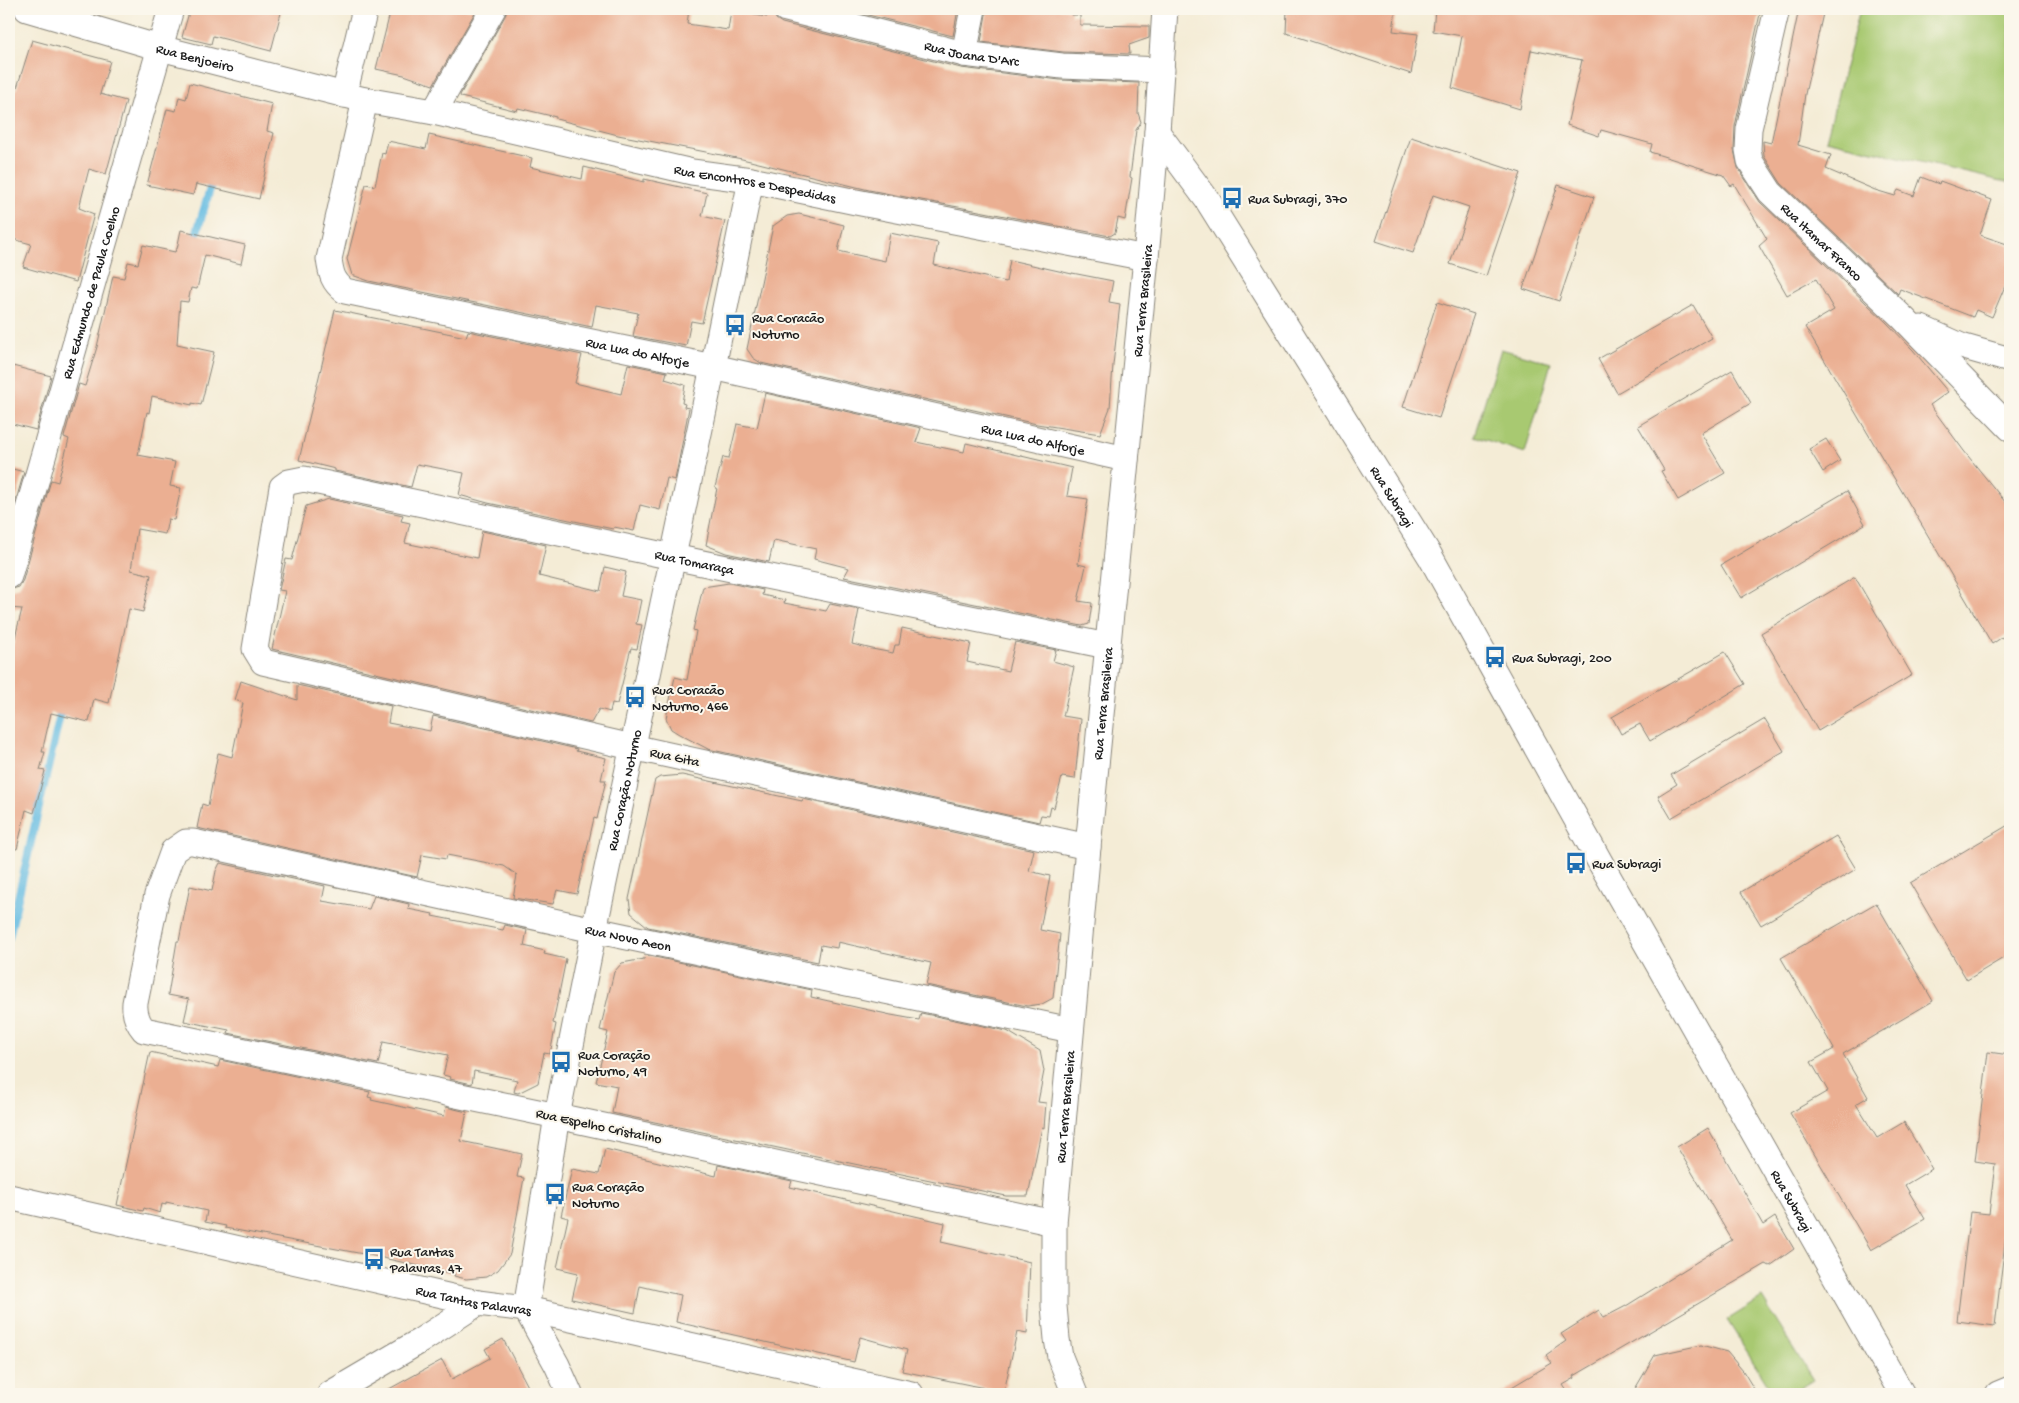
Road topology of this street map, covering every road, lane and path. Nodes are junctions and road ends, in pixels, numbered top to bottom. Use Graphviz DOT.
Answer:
graph roads {
  1 [pos="27,9"];
  2 [pos="171,9"];
  3 [pos="365,9"];
  4 [pos="493,9"];
  5 [pos="786,9"];
  6 [pos="973,9"];
  7 [pos="1165,9"];
  8 [pos="1777,9"];
  9 [pos="160,48"];
  10 [pos="964,54"];
  11 [pos="1162,70"];
  12 [pos="354,97"];
  13 [pos="434,112"];
  14 [pos="1157,132"];
  15 [pos="751,180"];
  16 [pos="1146,258"];
  17 [pos="1903,318"];
  18 [pos="2010,360"];
  19 [pos="713,367"];
  20 [pos="2010,428"];
  21 [pos="1126,460"];
  22 [pos="673,557"];
  23 [pos="9,576"];
  24 [pos="1107,646"];
  25 [pos="262,662"];
  26 [pos="632,747"];
  27 [pos="1088,847"];
  28 [pos="594,930"];
  29 [pos="144,1030"];
  30 [pos="1071,1030"];
  31 [pos="557,1116"];
  32 [pos="9,1197"];
  33 [pos="1054,1223"];
  34 [pos="478,1303"];
  35 [pos="526,1309"];
  36 [pos="2010,1389"];
  37 [pos="330,1394"];
  38 [pos="570,1394"];
  39 [pos="912,1394"];
  40 [pos="1075,1394"];
  41 [pos="1902,1394"];
  42 [pos="1998,1394"];
  1 -- 9 [label="street, Rua Benjoeiro"];
  2 -- 9 [label="street, Rua Edmundo de Paula Coelho"];
  3 -- 12 [label="street, Rua Lua do Alforje"];
  4 -- 13 [label="street"];
  5 -- 10 [label="street, Rua Joana D'Arc"];
  6 -- 10 [label="street"];
  7 -- 11 [label="street, Rua Terra Brasileira"];
  8 -- 17 [label="street, Rua Itamar Franco"];
  9 -- 12 [label="street, Rua Benjoeiro"];
  9 -- 23 [label="street, Rua Edmundo de Paula Coelho"];
  10 -- 11 [label="street, Rua Joana D'Arc"];
  11 -- 14 [label="street, Rua Terra Brasileira"];
  12 -- 13 [label="street, Rua Encontros e Despedidas"];
  12 -- 19 [label="street, Rua Lua do Alforje"];
  13 -- 15 [label="street, Rua Encontros e Despedidas"];
  14 -- 16 [label="street, Rua Terra Brasileira"];
  14 -- 41 [label="street, Rua Subragi"];
  15 -- 16 [label="street, Rua Encontros e Despedidas"];
  15 -- 19 [label="street, Rua Coração Noturno"];
  16 -- 21 [label="street, Rua Terra Brasileira"];
  17 -- 18 [label="street"];
  17 -- 20 [label="street, Rua Itamar Franco"];
  19 -- 21 [label="street, Rua Lua do Alforje"];
  19 -- 22 [label="street, Rua Coração Noturno"];
  21 -- 24 [label="street, Rua Terra Brasileira"];
  22 -- 24 [label="street, Rua Tomaraça"];
  22 -- 25 [label="street, Rua Tomaraça"];
  22 -- 26 [label="street, Rua Coração Noturno"];
  24 -- 27 [label="street, Rua Terra Brasileira"];
  25 -- 26 [label="street, Rua Gita"];
  26 -- 27 [label="street, Rua Gita"];
  26 -- 28 [label="street, Rua Coração Noturno"];
  27 -- 30 [label="street, Rua Terra Brasileira"];
  28 -- 29 [label="street, Rua Novo Aeon"];
  28 -- 30 [label="street, Rua Novo Aeon"];
  28 -- 31 [label="street, Rua Coração Noturno"];
  29 -- 31 [label="street, Rua Espelho Cristalino"];
  30 -- 33 [label="street, Rua Terra Brasileira"];
  31 -- 33 [label="street, Rua Espelho Cristalino"];
  31 -- 35 [label="street, Rua Coração Noturno"];
  32 -- 34 [label="street, Rua Tantas Palavras"];
  33 -- 40 [label="street, Rua Terra Brasileira"];
  34 -- 35 [label="street, Rua Tantas Palavras"];
  34 -- 37 [label="street"];
  35 -- 38 [label="street"];
  35 -- 39 [label="street, Rua Tantas Palavras"];
  36 -- 42 [label="street"];
}
